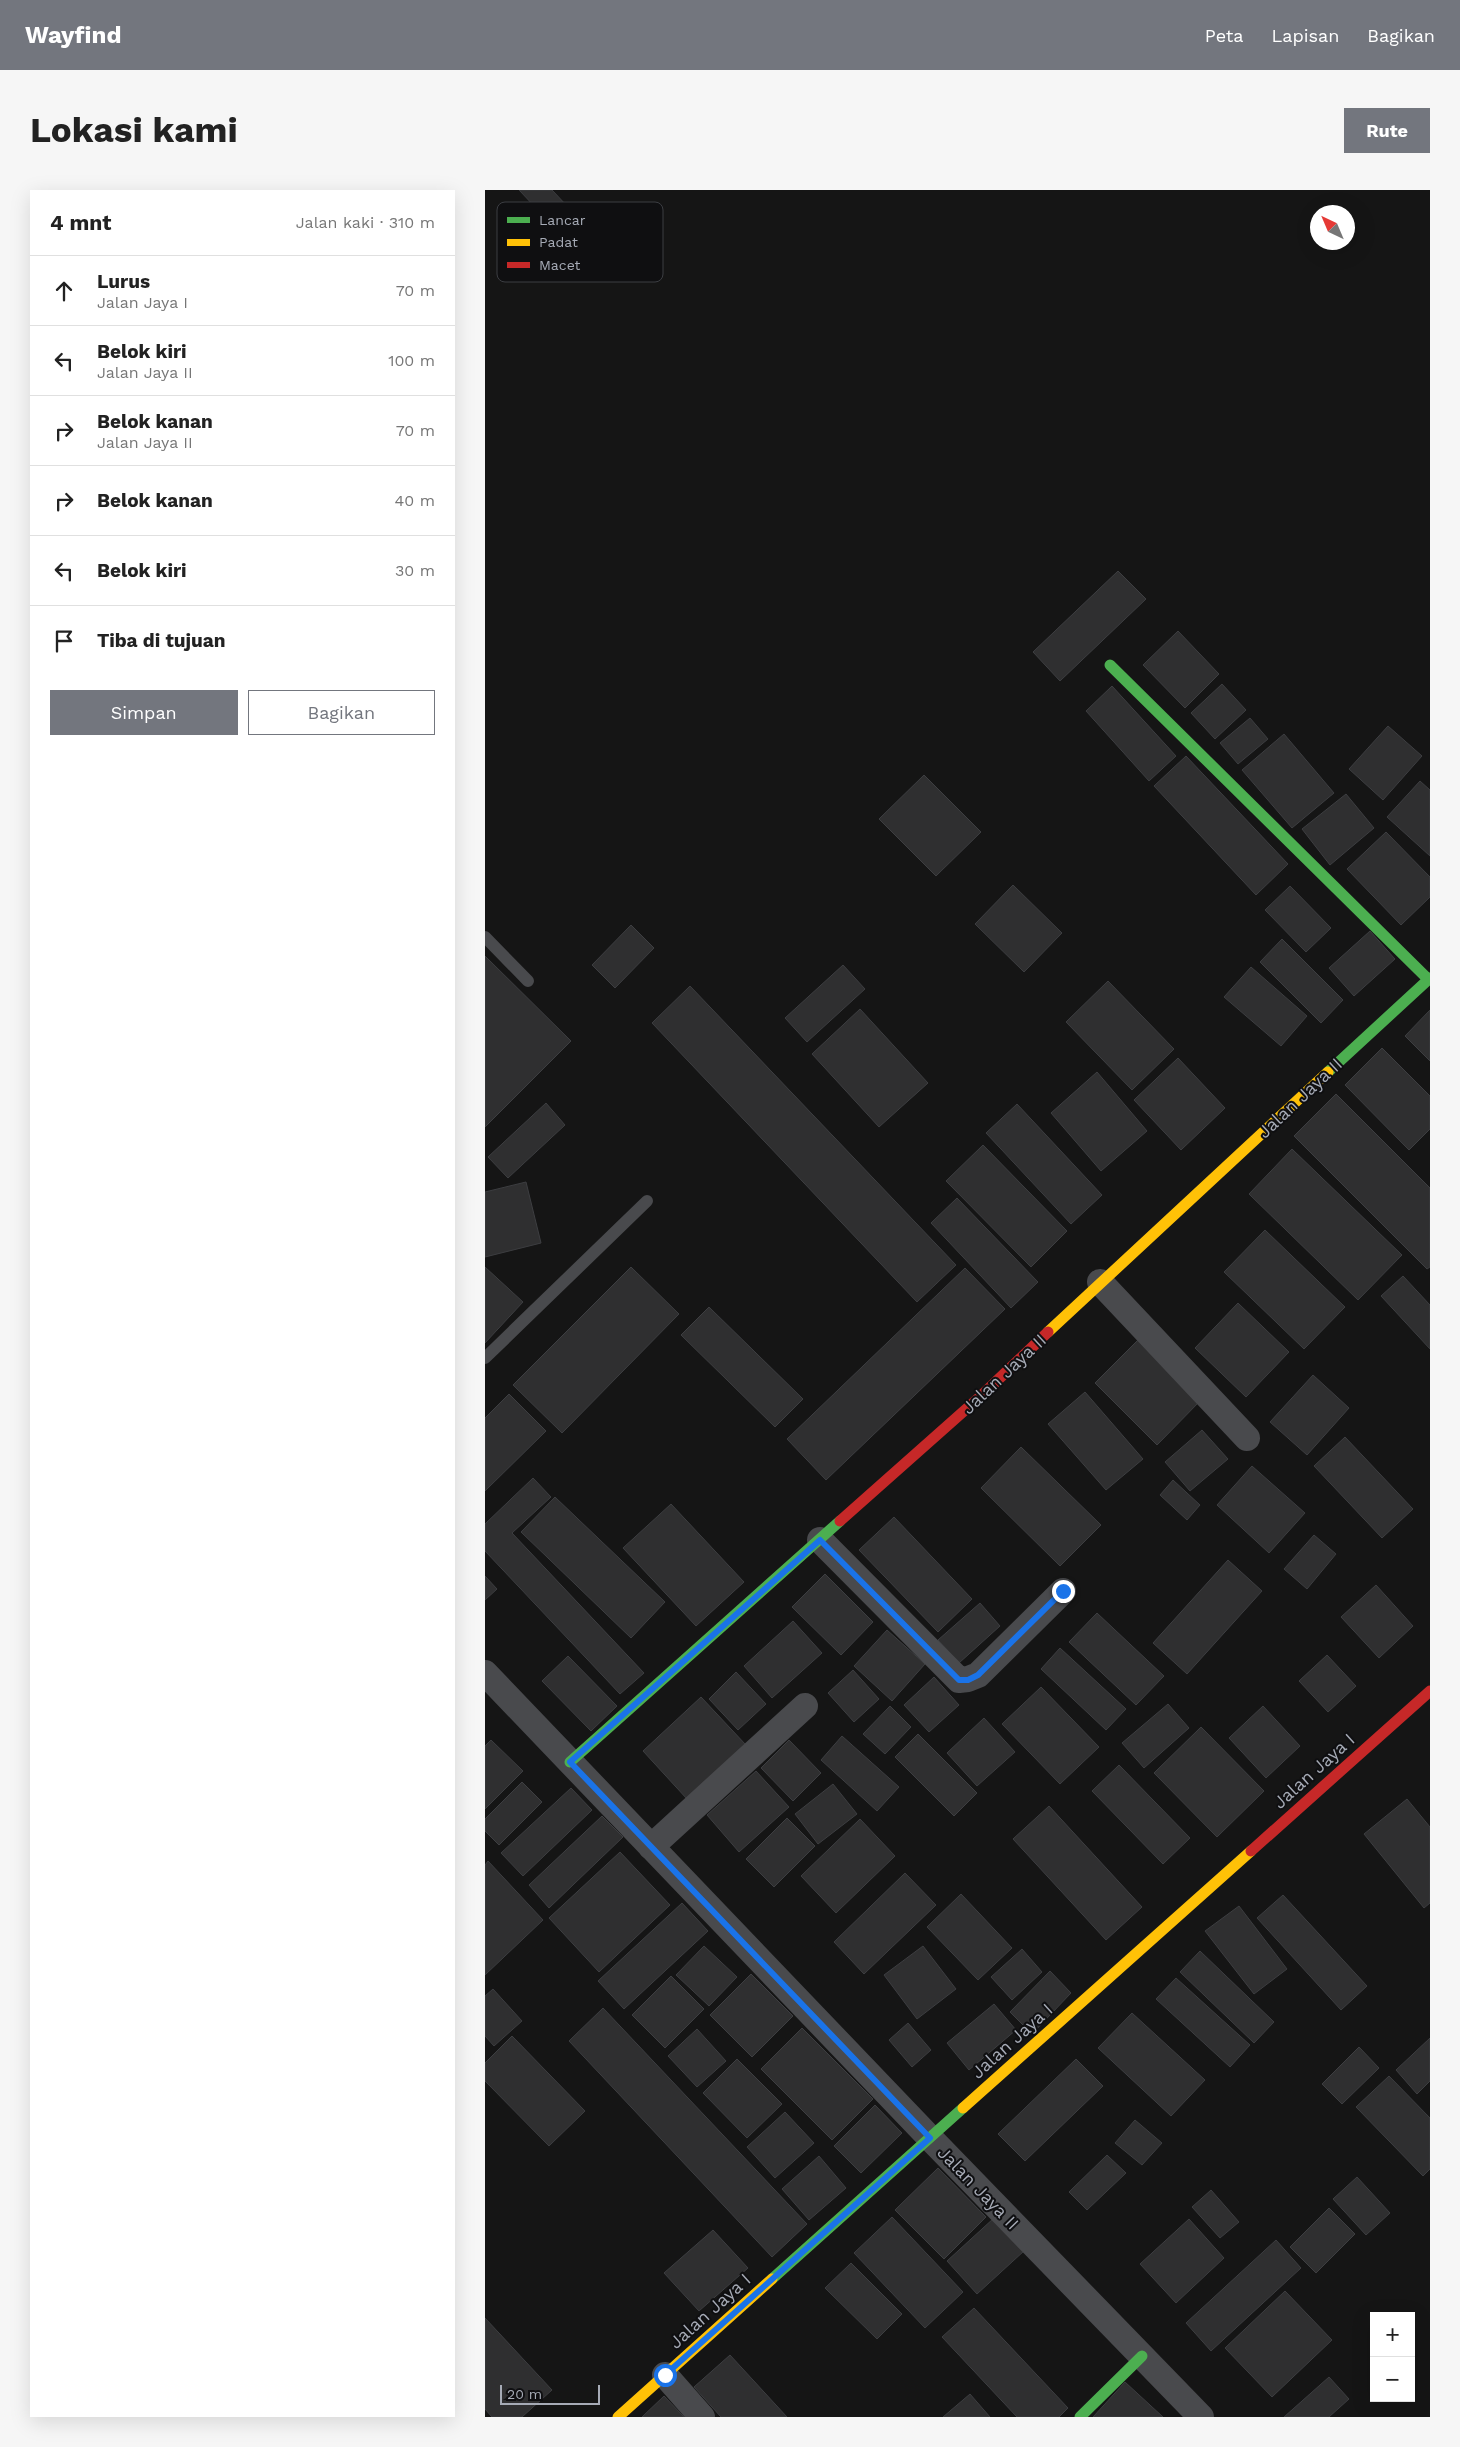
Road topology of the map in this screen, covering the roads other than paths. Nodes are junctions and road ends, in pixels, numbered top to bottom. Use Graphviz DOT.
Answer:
graph roads {
  1 [pos="1110,665"];
  2 [pos="485,937"];
  3 [pos="1429,979"];
  4 [pos="528,981"];
  5 [pos="647,1201"];
  6 [pos="1100,1282"];
  7 [pos="485,1358"];
  8 [pos="1247,1438"];
  9 [pos="820,1540"];
  10 [pos="1063,1591"];
  11 [pos="485,1673"];
  12 [pos="1430,1692"];
  13 [pos="805,1706"];
  14 [pos="570,1762"];
  15 [pos="651,1847"];
  16 [pos="930,2138"];
  17 [pos="1142,2356"];
  18 [pos="665,2375"];
  19 [pos="618,2417"];
  20 [pos="702,2417"];
  21 [pos="1080,2417"];
  22 [pos="1201,2417"];
  1 -- 3 [label="street"];
  2 -- 4 [label="lane"];
  3 -- 6 [label="street, Jalan Jaya II"];
  5 -- 7 [label="lane"];
  6 -- 8 [label="street"];
  6 -- 9 [label="street, Jalan Jaya II"];
  9 -- 10 [label="street"];
  9 -- 14 [label="street, Jalan Jaya II"];
  11 -- 14 [label="street, Jalan Jaya II"];
  12 -- 16 [label="street, Jalan Jaya I"];
  13 -- 15 [label="street"];
  14 -- 15 [label="street, Jalan Jaya II"];
  15 -- 16 [label="street, Jalan Jaya II"];
  16 -- 17 [label="street, Jalan Jaya II"];
  16 -- 18 [label="street, Jalan Jaya I"];
  17 -- 21 [label="street"];
  17 -- 22 [label="street, Jalan Jaya II"];
  18 -- 19 [label="street, Jalan Jaya I"];
  18 -- 20 [label="street"];
}
